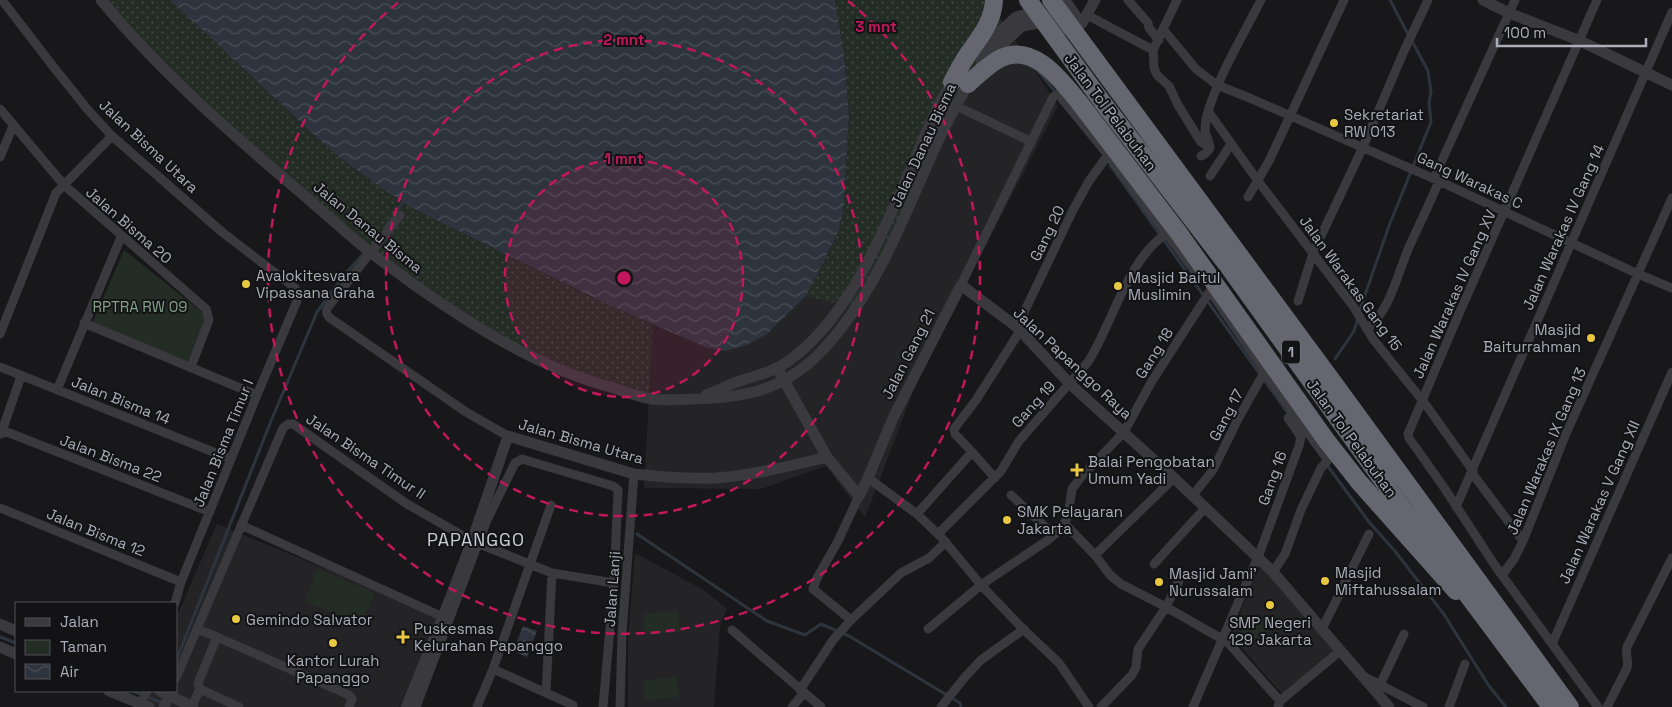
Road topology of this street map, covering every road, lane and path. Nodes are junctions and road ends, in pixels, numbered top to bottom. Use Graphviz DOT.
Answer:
graph roads {
  1 [pos="2,0"];
  2 [pos="102,0"];
  3 [pos="994,0"];
  4 [pos="1028,0"];
  5 [pos="1051,0"];
  6 [pos="1066,0"];
  7 [pos="1095,0"];
  8 [pos="1128,0"];
  9 [pos="1177,0"];
  10 [pos="1261,0"];
  11 [pos="1344,0"];
  12 [pos="1428,0"];
  13 [pos="1483,0"];
  14 [pos="1515,0"];
  15 [pos="1597,0"];
  16 [pos="1672,12"];
  17 [pos="1509,13"];
  18 [pos="1082,22"];
  19 [pos="1163,29"];
  20 [pos="1159,40"];
  21 [pos="1578,40"];
  22 [pos="1153,50"];
  23 [pos="1646,74"];
  24 [pos="960,83"];
  25 [pos="1217,85"];
  26 [pos="1672,85"];
  27 [pos="956,106"];
  28 [pos="0,109"];
  29 [pos="1208,112"];
  30 [pos="934,116"];
  31 [pos="1290,116"];
  32 [pos="947,122"];
  33 [pos="13,126"];
  34 [pos="112,136"];
  35 [pos="1030,141"];
  36 [pos="1231,144"];
  37 [pos="1209,147"];
  38 [pos="1363,147"];
  39 [pos="1201,156"];
  40 [pos="0,157"];
  41 [pos="1106,158"];
  42 [pos="1210,176"];
  43 [pos="1437,179"];
  44 [pos="1258,181"];
  45 [pos="64,185"];
  46 [pos="1248,197"];
  47 [pos="1672,198"];
  48 [pos="1505,211"];
  49 [pos="400,215"];
  50 [pos="1163,236"];
  51 [pos="121,237"];
  52 [pos="1572,242"];
  53 [pos="370,252"];
  54 [pos="1313,253"];
  55 [pos="1638,274"];
  56 [pos="961,285"];
  57 [pos="1672,288"];
  58 [pos="1209,292"];
  59 [pos="297,293"];
  60 [pos="1298,301"];
  61 [pos="84,323"];
  62 [pos="1018,329"];
  63 [pos="1367,329"];
  64 [pos="0,334"];
  65 [pos="0,367"];
  66 [pos="191,367"];
  67 [pos="777,368"];
  68 [pos="1264,372"];
  69 [pos="1672,372"];
  70 [pos="21,376"];
  71 [pos="783,380"];
  72 [pos="1070,384"];
  73 [pos="57,390"];
  74 [pos="257,395"];
  75 [pos="695,399"];
  76 [pos="1422,400"];
  77 [pos="1292,416"];
  78 [pos="1124,432"];
  79 [pos="1,433"];
  80 [pos="508,436"];
  81 [pos="972,452"];
  82 [pos="827,458"];
  83 [pos="231,459"];
  84 [pos="1473,472"];
  85 [pos="634,474"];
  86 [pos="868,478"];
  87 [pos="994,478"];
  88 [pos="1174,478"];
  89 [pos="1011,495"];
  90 [pos="1193,495"];
  91 [pos="859,496"];
  92 [pos="550,505"];
  93 [pos="1206,507"];
  94 [pos="1456,507"];
  95 [pos="0,508"];
  96 [pos="210,512"];
  97 [pos="917,514"];
  98 [pos="1064,523"];
  99 [pos="241,526"];
  100 [pos="938,534"];
  101 [pos="1369,534"];
  102 [pos="1054,535"];
  103 [pos="1523,541"];
  104 [pos="946,542"];
  105 [pos="475,543"];
  106 [pos="1095,555"];
  107 [pos="1258,556"];
  108 [pos="1672,558"];
  109 [pos="1154,564"];
  110 [pos="530,565"];
  111 [pos="1273,572"];
  112 [pos="552,573"];
  113 [pos="1504,573"];
  114 [pos="181,582"];
  115 [pos="1179,582"];
  116 [pos="614,583"];
  117 [pos="981,585"];
  118 [pos="175,602"];
  119 [pos="1166,607"];
  120 [pos="443,617"];
  121 [pos="848,623"];
  122 [pos="0,624"];
  123 [pos="197,629"];
  124 [pos="928,629"];
  125 [pos="1024,629"];
  126 [pos="1322,629"];
  127 [pos="732,630"];
  128 [pos="15,631"];
  129 [pos="1404,634"];
  130 [pos="217,637"];
  131 [pos="1222,638"];
  132 [pos="1554,640"];
  133 [pos="0,647"];
  134 [pos="1340,651"];
  135 [pos="15,654"];
  136 [pos="1512,655"];
  137 [pos="1465,664"];
  138 [pos="493,669"];
  139 [pos="178,673"];
  140 [pos="1362,676"];
  141 [pos="1380,685"];
  142 [pos="200,689"];
  143 [pos="802,691"];
  144 [pos="111,692"];
  145 [pos="147,692"];
  146 [pos="166,692"];
  147 [pos="546,694"];
  148 [pos="944,704"];
  149 [pos="1279,704"];
  150 [pos="143,705"];
  151 [pos="573,705"];
  152 [pos="1105,705"];
  153 [pos="411,706"];
  154 [pos="1604,706"];
  155 [pos="164,707"];
  156 [pos="192,707"];
  157 [pos="239,707"];
  158 [pos="349,707"];
  159 [pos="477,707"];
  160 [pos="603,707"];
  161 [pos="620,707"];
  162 [pos="792,707"];
  163 [pos="821,707"];
  164 [pos="1089,707"];
  165 [pos="1193,707"];
  166 [pos="1389,707"];
  167 [pos="1423,707"];
  168 [pos="1449,707"];
  169 [pos="1551,707"];
  170 [pos="1570,707"];
  1 -- 34 [label="street, Jalan Bisma Utara"];
  2 -- 53 [label="street, Jalan Danau Bisma"];
  3 -- 24 [label="highway"];
  4 -- 136 [label="highway, Jalan Tol Pelabuhan / 1, bridge"];
  5 -- 170 [label="highway, Jalan Tol Pelabuhan / 1, bridge"];
  6 -- 18 [label="street"];
  7 -- 18 [label="street"];
  8 -- 20 [label="street"];
  9 -- 19 [label="street"];
  10 -- 25 [label="street"];
  11 -- 31 [label="street"];
  12 -- 38 [label="street"];
  13 -- 17 [label="street"];
  14 -- 17 [label="street"];
  15 -- 21 [label="street, Jalan Warakas IV Gang XV"];
  16 -- 23 [label="street, Jalan Warakas IV Gang 14"];
  17 -- 21 [label="street"];
  17 -- 43 [label="street"];
  18 -- 22 [label="street"];
  18 -- 24 [label="street, Jalan Danau Bisma"];
  18 -- 24 [label="street, Jalan Danau Bisma"];
  19 -- 20 [label="street"];
  19 -- 25 [label="street, Gang Warakas C"];
  20 -- 22 [label="street"];
  21 -- 23 [label="street"];
  21 -- 48 [label="street, Jalan Warakas IV Gang XV"];
  22 -- 37 [label="street"];
  23 -- 26 [label="street"];
  23 -- 52 [label="street, Jalan Warakas IV Gang 14"];
  24 -- 27 [label="street, Jalan Danau Bisma"];
  24 -- 30 [label="street, Jalan Danau Bisma"];
  24 -- 136 [label="highway, bridge"];
  25 -- 29 [label="street"];
  25 -- 31 [label="street, Gang Warakas C"];
  27 -- 32 [label="street, Jalan Danau Bisma"];
  27 -- 35 [label="street"];
  28 -- 33 [label="street, Jalan Bisma 20"];
  29 -- 36 [label="street, Jalan Warakas Gang 15"];
  29 -- 37 [label="street"];
  30 -- 32 [label="street"];
  30 -- 67 [label="street, Jalan Danau Bisma"];
  31 -- 38 [label="street, Gang Warakas C"];
  31 -- 44 [label="street"];
  32 -- 71 [label="street, Jalan Danau Bisma"];
  33 -- 40 [label="street"];
  33 -- 45 [label="street, Jalan Bisma 20"];
  34 -- 45 [label="street"];
  34 -- 59 [label="street, Jalan Bisma Utara"];
  35 -- 41 [label="street, Jalan Gang 21"];
  35 -- 56 [label="street, Jalan Gang 21"];
  36 -- 42 [label="street"];
  36 -- 44 [label="street, Jalan Warakas Gang 15"];
  37 -- 39 [label="street"];
  38 -- 43 [label="street, Gang Warakas C"];
  38 -- 54 [label="street"];
  41 -- 50 [label="street"];
  41 -- 62 [label="street, Gang 20"];
  43 -- 48 [label="street, Gang Warakas C"];
  43 -- 63 [label="street"];
  44 -- 46 [label="street"];
  44 -- 54 [label="street, Jalan Warakas Gang 15"];
  45 -- 51 [label="street, Jalan Bisma 20"];
  45 -- 64 [label="street"];
  47 -- 55 [label="street, Jalan Warakas IX Gang 13"];
  48 -- 52 [label="street, Gang Warakas C"];
  48 -- 76 [label="street, Jalan Warakas IV Gang XV"];
  49 -- 53 [label="street"];
  50 -- 58 [label="street"];
  50 -- 72 [label="street, Gang 19"];
  51 -- 61 [label="street"];
  51 -- 66 [label="street, Jalan Bisma 20"];
  52 -- 55 [label="street, Gang Warakas C"];
  52 -- 84 [label="street, Jalan Warakas IV Gang 14"];
  53 -- 75 [label="street, Jalan Danau Bisma"];
  53 -- 80 [label="street, Jalan Bisma Utara"];
  54 -- 60 [label="street"];
  54 -- 63 [label="street, Jalan Warakas Gang 15"];
  55 -- 57 [label="street, Gang Warakas C"];
  55 -- 103 [label="street, Jalan Warakas IX Gang 13"];
  56 -- 62 [label="street, Jalan Papanggo Raya"];
  56 -- 86 [label="street, Jalan Gang 21"];
  58 -- 68 [label="street"];
  58 -- 78 [label="street, Gang 18"];
  59 -- 74 [label="street, Jalan Bisma Timur I"];
  61 -- 66 [label="street"];
  61 -- 73 [label="street"];
  62 -- 72 [label="street, Jalan Papanggo Raya"];
  62 -- 81 [label="street, Gang 20"];
  63 -- 76 [label="street, Jalan Warakas Gang 15"];
  65 -- 70 [label="street, Jalan Bisma 14"];
  66 -- 74 [label="street"];
  67 -- 71 [label="street"];
  67 -- 75 [label="street, Jalan Danau Bisma"];
  68 -- 77 [label="street"];
  68 -- 90 [label="street, Gang 17"];
  69 -- 132 [label="street, Jalan Warakas V Gang XII"];
  70 -- 73 [label="street, Jalan Bisma 14"];
  70 -- 79 [label="street"];
  71 -- 75 [label="street, Jalan Danau Bisma"];
  71 -- 82 [label="street"];
  72 -- 78 [label="street, Jalan Papanggo Raya"];
  72 -- 87 [label="street, Gang 19"];
  73 -- 83 [label="street, Jalan Bisma 14"];
  74 -- 83 [label="street, Jalan Bisma Timur I"];
  76 -- 84 [label="street, Jalan Warakas Gang 15"];
  76 -- 94 [label="street, Jalan Warakas IV Gang XV"];
  77 -- 107 [label="street, Gang 16"];
  77 -- 111 [label="street"];
  78 -- 88 [label="street, Jalan Papanggo Raya"];
  78 -- 98 [label="street, Gang 18"];
  79 -- 96 [label="street, Jalan Bisma 22"];
  80 -- 85 [label="street, Jalan Bisma Utara"];
  80 -- 105 [label="street"];
  81 -- 87 [label="street"];
  81 -- 97 [label="street"];
  82 -- 85 [label="street, Jalan Bisma Utara"];
  82 -- 91 [label="street"];
  83 -- 96 [label="street, Jalan Bisma Timur I"];
  84 -- 94 [label="street, Jalan Warakas IV Gang 14"];
  84 -- 103 [label="street, Jalan Warakas Gang 15"];
  85 -- 161 [label="street, Jalan Lanji"];
  86 -- 91 [label="street, Jalan Gang 21"];
  86 -- 97 [label="street"];
  87 -- 100 [label="street, Gang 19"];
  88 -- 90 [label="street, Jalan Papanggo Raya"];
  88 -- 106 [label="street"];
  89 -- 102 [label="street"];
  90 -- 93 [label="street, Jalan Papanggo Raya"];
  91 -- 121 [label="street, Jalan Gang 21"];
  92 -- 110 [label="street"];
  93 -- 107 [label="street, Jalan Papanggo Raya"];
  93 -- 109 [label="street"];
  94 -- 113 [label="street"];
  95 -- 114 [label="street, Jalan Bisma 12"];
  96 -- 114 [label="street, Jalan Bisma Timur I"];
  97 -- 100 [label="street"];
  98 -- 102 [label="street"];
  98 -- 106 [label="street"];
  99 -- 105 [label="street, Jalan Bisma Timur II"];
  99 -- 120 [label="street"];
  99 -- 123 [label="street, Jalan Bisma Timur II"];
  100 -- 104 [label="street"];
  101 -- 126 [label="street"];
  102 -- 117 [label="street"];
  103 -- 113 [label="street, Jalan Warakas IX Gang 13"];
  104 -- 117 [label="street"];
  104 -- 121 [label="street"];
  105 -- 110 [label="street"];
  105 -- 116 [label="street"];
  105 -- 120 [label="street"];
  105 -- 153 [label="street"];
  106 -- 119 [label="street"];
  107 -- 111 [label="street, Jalan Papanggo Raya"];
  107 -- 131 [label="street"];
  108 -- 154 [label="street"];
  110 -- 112 [label="street"];
  110 -- 138 [label="street"];
  111 -- 126 [label="street, Jalan Papanggo Raya"];
  112 -- 116 [label="street"];
  112 -- 147 [label="street"];
  113 -- 132 [label="street"];
  114 -- 118 [label="street, Jalan Bisma Timur I"];
  115 -- 119 [label="street"];
  116 -- 160 [label="street"];
  117 -- 124 [label="street"];
  117 -- 125 [label="street"];
  119 -- 131 [label="street"];
  119 -- 152 [label="street"];
  120 -- 153 [label="street"];
  121 -- 143 [label="street"];
  122 -- 128 [label="street"];
  123 -- 130 [label="street"];
  123 -- 139 [label="street, Jalan Bisma Timur II"];
  125 -- 148 [label="street"];
  125 -- 164 [label="street"];
  126 -- 134 [label="street, Jalan Papanggo Raya"];
  127 -- 143 [label="street"];
  129 -- 141 [label="street"];
  130 -- 142 [label="street"];
  130 -- 158 [label="street"];
  131 -- 149 [label="street"];
  131 -- 165 [label="street"];
  132 -- 154 [label="street"];
  133 -- 135 [label="street"];
  134 -- 140 [label="street, Jalan Papanggo Raya"];
  134 -- 149 [label="street"];
  136 -- 169 [label="highway, Jalan Tol Pelabuhan / 1, bridge"];
  137 -- 168 [label="street"];
  138 -- 147 [label="street"];
  138 -- 159 [label="street"];
  140 -- 141 [label="street"];
  140 -- 166 [label="street, Jalan Papanggo Raya"];
  141 -- 167 [label="street"];
  142 -- 156 [label="street"];
  142 -- 157 [label="street"];
  143 -- 162 [label="street"];
  143 -- 163 [label="street"];
  144 -- 150 [label="street"];
  145 -- 150 [label="street"];
  146 -- 155 [label="street"];
  146 -- 156 [label="street"];
  147 -- 151 [label="street"];
}
